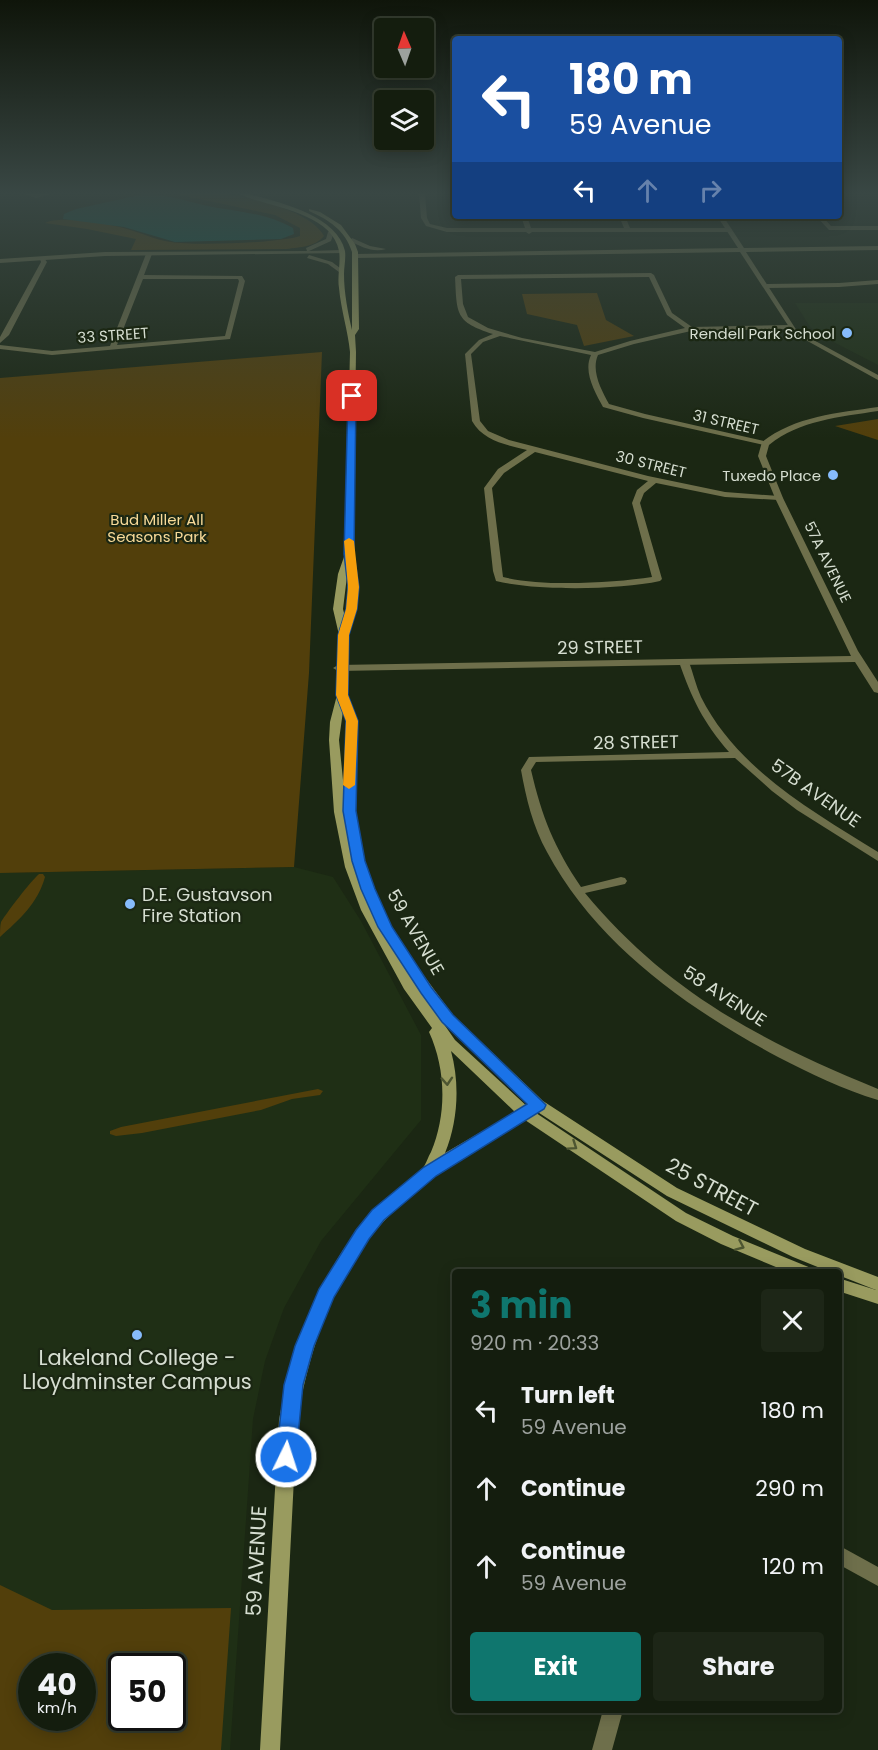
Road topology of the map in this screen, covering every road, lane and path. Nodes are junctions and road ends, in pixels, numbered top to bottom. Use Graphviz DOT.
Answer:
graph roads {
  1 [pos="37,276"];
  2 [pos="341,276"];
  3 [pos="355,276"];
  4 [pos="536,276"];
  5 [pos="651,276"];
  6 [pos="761,276"];
  7 [pos="140,277"];
  8 [pos="877,277"];
  9 [pos="767,285"];
  10 [pos="791,327"];
  11 [pos="691,329"];
  12 [pos="499,334"];
  13 [pos="352,336"];
  14 [pos="0,341"];
  15 [pos="0,347"];
  16 [pos="113,348"];
  17 [pos="595,354"];
  18 [pos="878,378"];
  19 [pos="878,409"];
  20 [pos="765,444"];
  21 [pos="535,448"];
  22 [pos="655,479"];
  23 [pos="779,498"];
  24 [pos="349,554"];
  25 [pos="344,635"];
  26 [pos="858,659"];
  27 [pos="684,662"];
  28 [pos="341,668"];
  29 [pos="878,690"];
  30 [pos="342,695"];
  31 [pos="738,755"];
  32 [pos="533,759"];
  33 [pos="878,857"];
  34 [pos="621,881"];
  35 [pos="578,891"];
  36 [pos="411,989"];
  37 [pos="878,1095"];
  38 [pos="538,1105"];
  39 [pos="525,1113"];
  40 [pos="430,1171"];
  41 [pos="797,1269"];
  42 [pos="838,1269"];
  43 [pos="842,1270"];
  44 [pos="878,1284"];
  45 [pos="842,1285"];
  46 [pos="878,1297"];
  47 [pos="842,1556"];
  48 [pos="878,1577"];
  49 [pos="612,1713"];
  50 [pos="270,1750"];
  51 [pos="603,1750"];
  1 -- 14 [label="street"];
  2 -- 13 [label="main road"];
  3 -- 13 [label="main road"];
  4 -- 12 [label="street"];
  5 -- 11 [label="street"];
  6 -- 9 [label="street"];
  7 -- 16 [label="street"];
  7 -- 16 [label="street, 33 STREET"];
  8 -- 9 [label="street"];
  9 -- 10 [label="street"];
  10 -- 11 [label="street"];
  10 -- 18 [label="street"];
  11 -- 17 [label="street"];
  12 -- 17 [label="street"];
  12 -- 21 [label="street, 30 STREET"];
  13 -- 24 [label="main road"];
  15 -- 16 [label="street, 33 STREET"];
  17 -- 20 [label="street, 31 STREET"];
  19 -- 20 [label="street, 31 STREET"];
  20 -- 23 [label="street, 57A AVENUE"];
  21 -- 22 [label="street, 30 STREET"];
  21 -- 22 [label="street"];
  22 -- 23 [label="street, 30 STREET"];
  23 -- 26 [label="street, 57A AVENUE"];
  24 -- 25 [label="main road"];
  24 -- 25 [label="main road"];
  25 -- 28 [label="main road"];
  26 -- 27 [label="street, 29 STREET"];
  26 -- 29 [label="street, 57A AVENUE"];
  27 -- 28 [label="street, 29 STREET"];
  27 -- 31 [label="street, 57B AVENUE"];
  28 -- 30 [label="main road"];
  30 -- 36 [label="main road, 59 AVENUE"];
  30 -- 38 [label="main road, 59 AVENUE"];
  31 -- 32 [label="street, 28 STREET"];
  31 -- 33 [label="street, 57B AVENUE"];
  32 -- 35 [label="street, 58 AVENUE"];
  34 -- 35 [label="street"];
  35 -- 37 [label="street, 58 AVENUE"];
  36 -- 39 [label="main road, 59 AVENUE"];
  36 -- 40 [label="main road, one-way"];
  38 -- 39 [label="street, 59 AVENUE"];
  38 -- 42 [label="main road, 25 STREET"];
  39 -- 40 [label="main road, 59 AVENUE"];
  39 -- 41 [label="main road, 25 STREET, one-way"];
  40 -- 50 [label="main road, 59 AVENUE"];
  43 -- 44 [label="main road, 25 STREET"];
  45 -- 46 [label="main road"];
  47 -- 48 [label="street"];
  49 -- 51 [label="street"];
}
